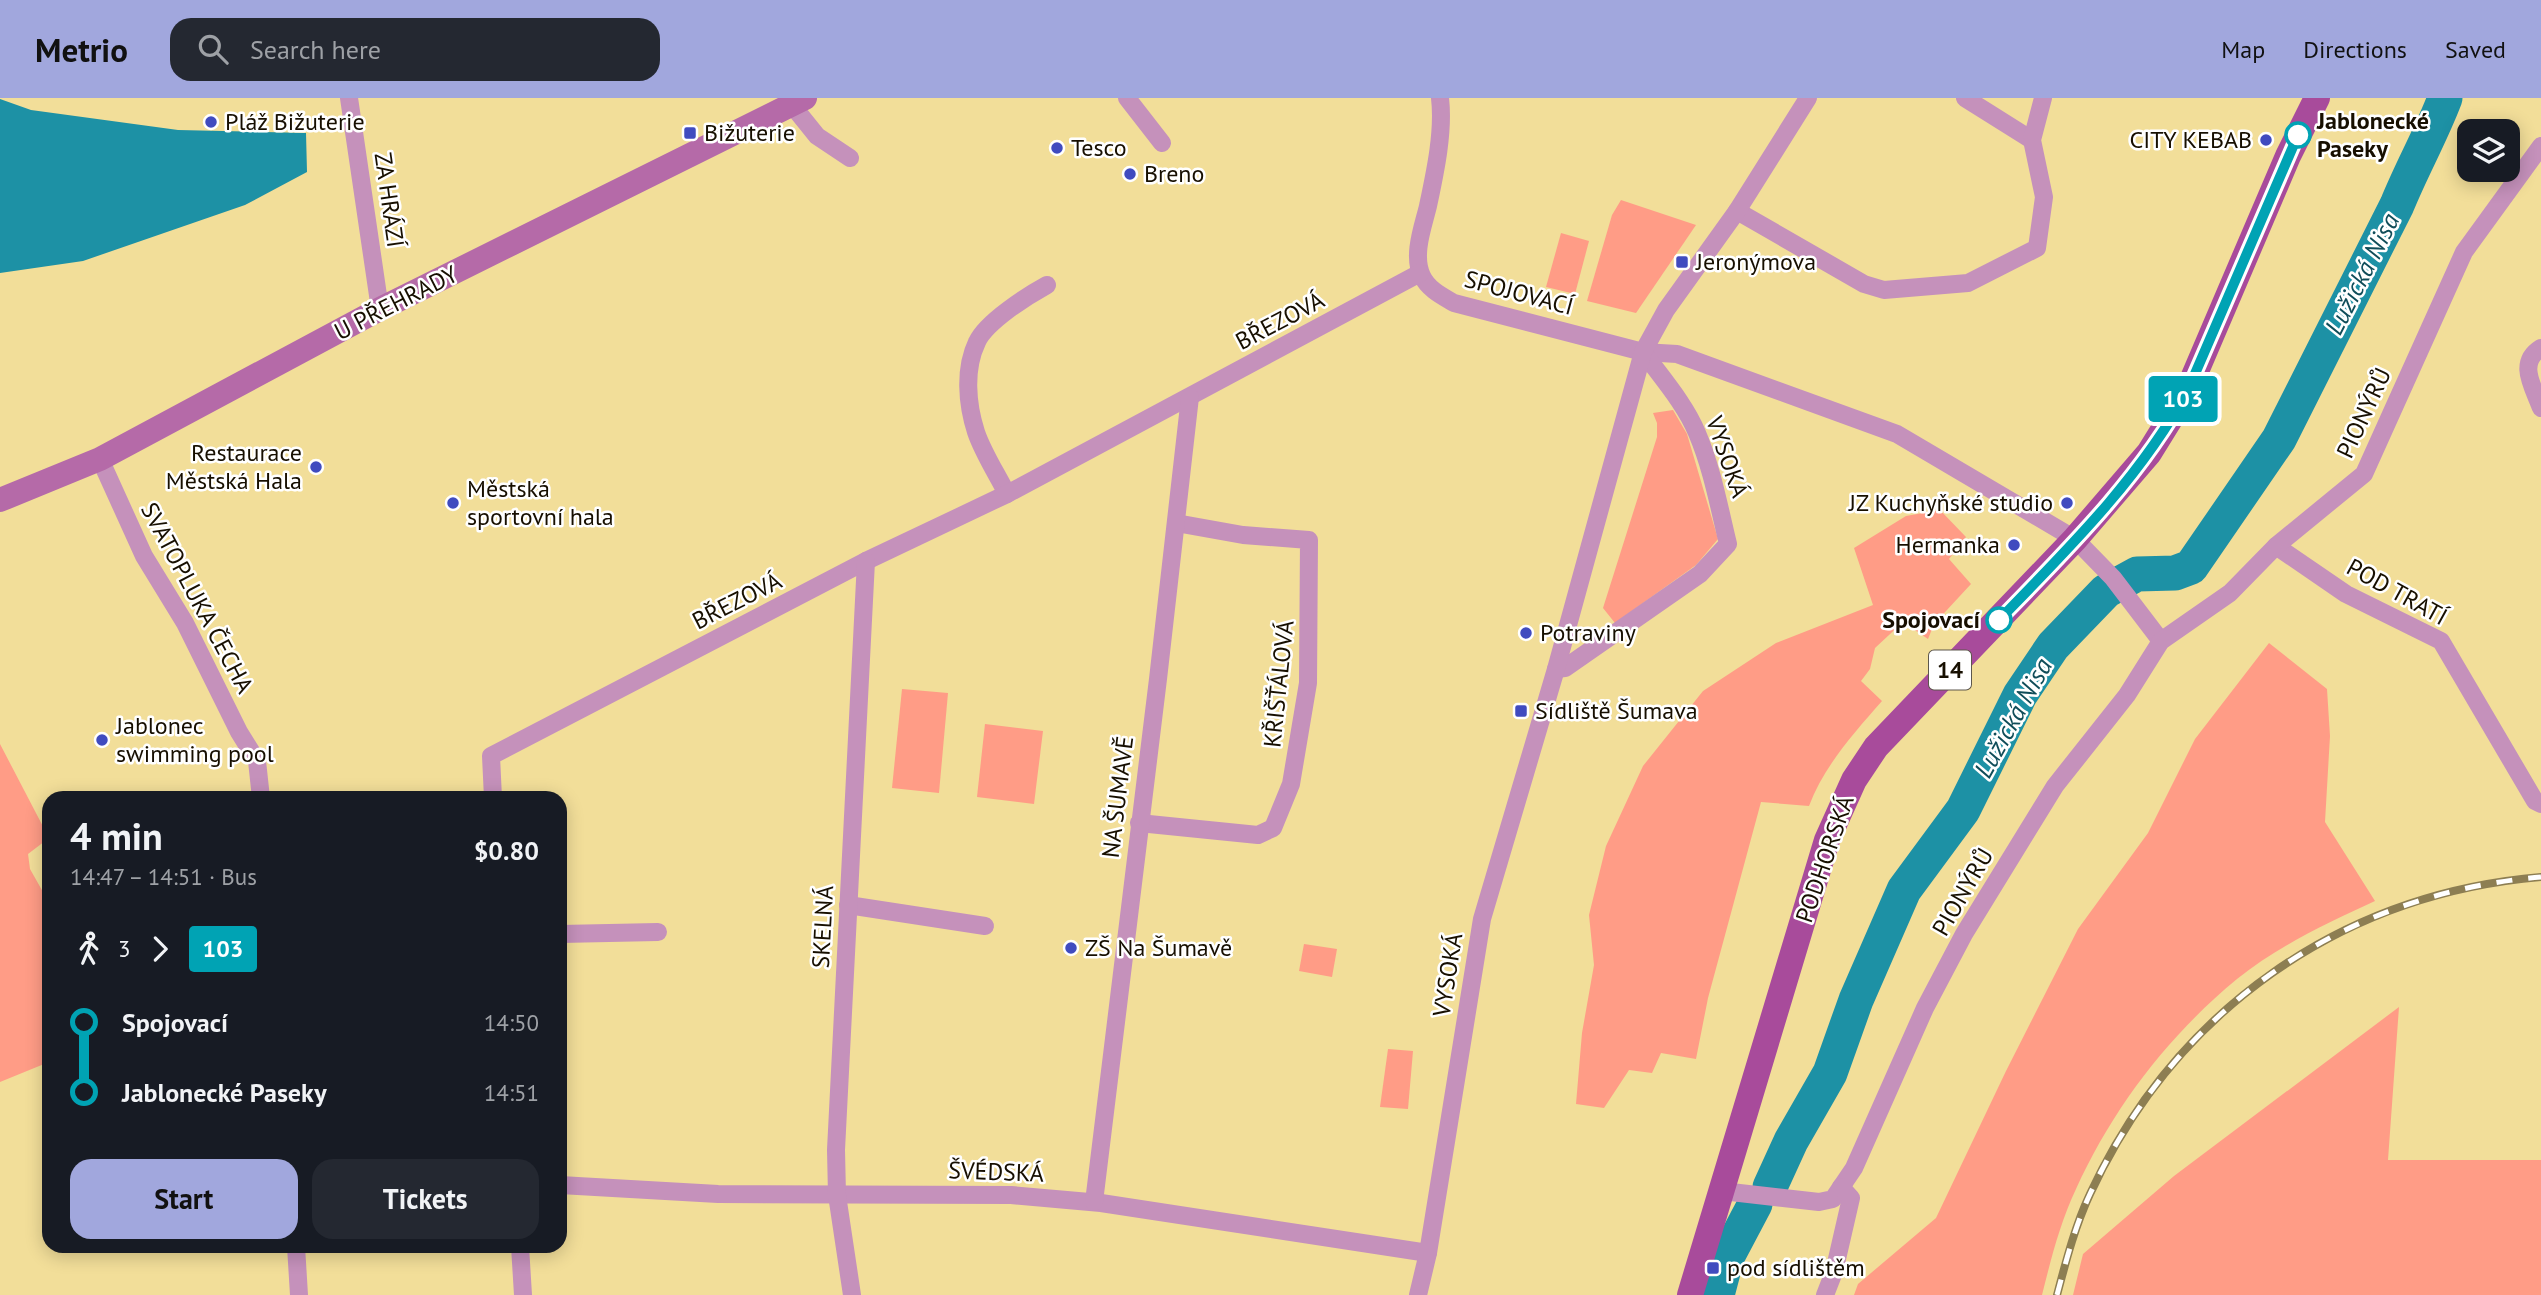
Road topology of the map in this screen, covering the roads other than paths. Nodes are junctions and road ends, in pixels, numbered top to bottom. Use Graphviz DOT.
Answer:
graph roads {
  1 [pos="349,98"];
  2 [pos="1127,98"];
  3 [pos="1440,98"];
  4 [pos="1808,98"];
  5 [pos="1965,98"];
  6 [pos="2043,98"];
  7 [pos="2317,98"];
  8 [pos="799,101"];
  9 [pos="2032,140"];
  10 [pos="1162,143"];
  11 [pos="2541,146"];
  12 [pos="850,158"];
  13 [pos="1737,211"];
  14 [pos="1420,273"];
  15 [pos="1047,285"];
  16 [pos="380,309"];
  17 [pos="2541,348"];
  18 [pos="1643,352"];
  19 [pos="1190,397"];
  20 [pos="2541,408"];
  21 [pos="100,459"];
  22 [pos="1007,494"];
  23 [pos="0,500"];
  24 [pos="1176,523"];
  25 [pos="2075,539"];
  26 [pos="2276,545"];
  27 [pos="866,561"];
  28 [pos="2161,641"];
  29 [pos="1556,669"];
  30 [pos="260,791"];
  31 [pos="493,791"];
  32 [pos="2541,804"];
  33 [pos="1139,823"];
  34 [pos="848,905"];
  35 [pos="985,926"];
  36 [pos="659,932"];
  37 [pos="567,934"];
  38 [pos="567,1185"];
  39 [pos="1841,1187"];
  40 [pos="1722,1191"];
  41 [pos="837,1195"];
  42 [pos="1094,1202"];
  43 [pos="1427,1252"];
  44 [pos="296,1253"];
  45 [pos="520,1253"];
  46 [pos="299,1295"];
  47 [pos="523,1295"];
  48 [pos="852,1295"];
  49 [pos="1418,1295"];
  50 [pos="1690,1295"];
  51 [pos="1825,1295"];
  1 -- 16 [label="street, ZA HRÁZÍ"];
  2 -- 10 [label="street"];
  3 -- 14 [label="street"];
  4 -- 13 [label="street, VYSOKÁ"];
  5 -- 9 [label="street"];
  6 -- 9 [label="street"];
  7 -- 25 [label="main road, PODHORSKÁ / 14"];
  8 -- 12 [label="street, U PŘEHRADY"];
  8 -- 16 [label="street, U PŘEHRADY"];
  9 -- 13 [label="street"];
  11 -- 26 [label="street, PIONÝRŮ"];
  13 -- 18 [label="street, VYSOKÁ"];
  14 -- 18 [label="street, SPOJOVACÍ"];
  14 -- 19 [label="street, BŘEZOVÁ"];
  15 -- 22 [label="street"];
  16 -- 21 [label="street, U PŘEHRADY"];
  17 -- 20 [label="street"];
  18 -- 25 [label="street, SPOJOVACÍ"];
  18 -- 29 [label="street, VYSOKÁ"];
  18 -- 29 [label="street, VYSOKÁ"];
  19 -- 22 [label="street, BŘEZOVÁ"];
  19 -- 24 [label="street, NA ŠUMAVĚ"];
  21 -- 23 [label="street, U PŘEHRADY"];
  21 -- 30 [label="street, SVATOPLUKA ČECHA"];
  22 -- 27 [label="street, BŘEZOVÁ"];
  24 -- 33 [label="street, NA ŠUMAVĚ"];
  24 -- 33 [label="street, KŘIŠŤÁLOVÁ"];
  25 -- 28 [label="street"];
  25 -- 40 [label="main road, PODHORSKÁ / 14"];
  26 -- 28 [label="street, PIONÝRŮ"];
  26 -- 32 [label="street, POD TRATÍ"];
  27 -- 31 [label="street, BŘEZOVÁ"];
  27 -- 34 [label="street, SKELNÁ"];
  28 -- 39 [label="street, PIONÝRŮ"];
  29 -- 43 [label="street, VYSOKÁ"];
  33 -- 42 [label="street, NA ŠUMAVĚ"];
  34 -- 35 [label="street"];
  34 -- 41 [label="street, SKELNÁ"];
  36 -- 37 [label="street"];
  38 -- 41 [label="street, ŠVÉDSKÁ"];
  39 -- 40 [label="street"];
  39 -- 51 [label="street"];
  40 -- 50 [label="main road, PODHORSKÁ / 14"];
  41 -- 42 [label="street, ŠVÉDSKÁ"];
  41 -- 48 [label="street, SKELNÁ"];
  42 -- 43 [label="street, ŠVÉDSKÁ"];
  43 -- 49 [label="street, VYSOKÁ"];
  44 -- 46 [label="street"];
  45 -- 47 [label="street"];
}
